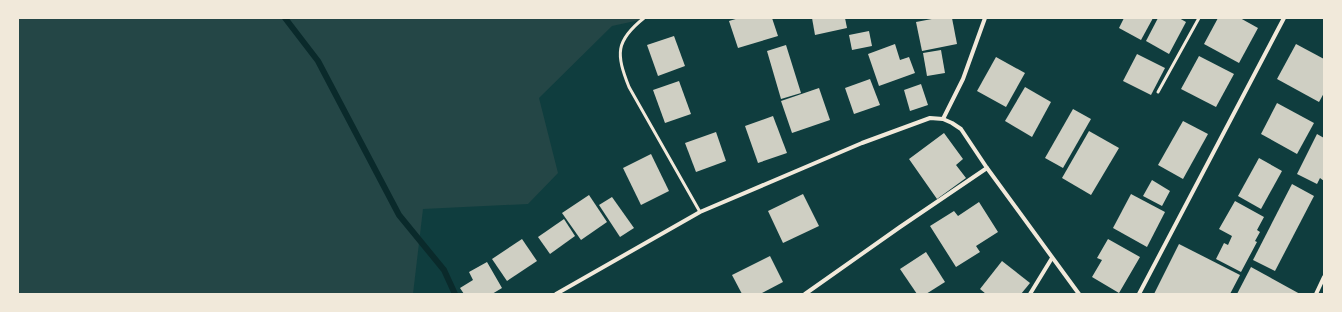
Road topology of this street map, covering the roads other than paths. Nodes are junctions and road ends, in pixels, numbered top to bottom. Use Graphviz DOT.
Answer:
graph roads {
  1 [pos="644,18"];
  2 [pos="985,18"];
  3 [pos="1199,18"];
  4 [pos="1284,18"];
  5 [pos="1158,92"];
  6 [pos="943,119"];
  7 [pos="987,168"];
  8 [pos="700,212"];
  9 [pos="1052,258"];
  10 [pos="1324,277"];
  11 [pos="556,294"];
  12 [pos="805,294"];
  13 [pos="1030,294"];
  14 [pos="1079,294"];
  15 [pos="1139,294"];
  16 [pos="1316,294"];
  1 -- 8 [label="lane"];
  2 -- 6 [label="street"];
  3 -- 5 [label="lane"];
  4 -- 15 [label="street"];
  6 -- 7 [label="street"];
  6 -- 8 [label="street"];
  7 -- 9 [label="street"];
  7 -- 12 [label="street"];
  8 -- 11 [label="street"];
  9 -- 13 [label="street"];
  9 -- 14 [label="street"];
  10 -- 16 [label="street"];
}
